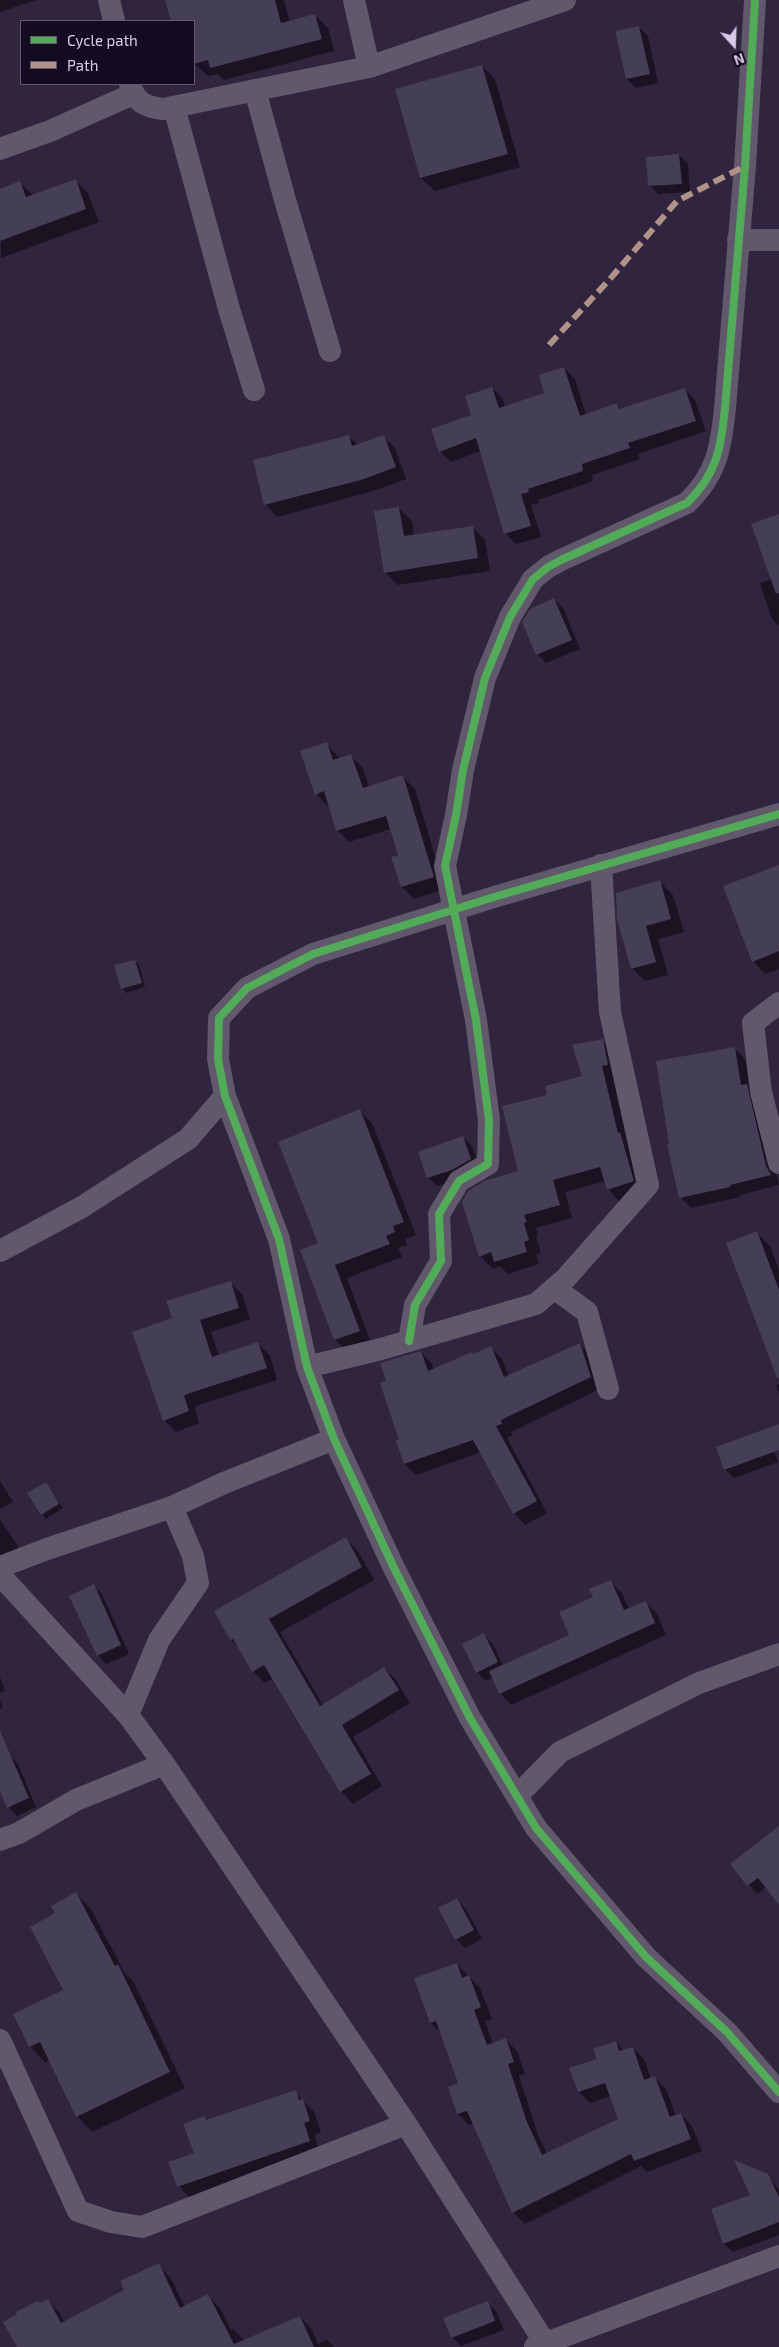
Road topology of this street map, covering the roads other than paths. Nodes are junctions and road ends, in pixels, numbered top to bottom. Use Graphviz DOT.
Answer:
graph roads {
  1 [pos="109,0"];
  2 [pos="354,0"];
  3 [pos="565,0"];
  4 [pos="755,0"];
  5 [pos="114,20"];
  6 [pos="369,67"];
  7 [pos="132,89"];
  8 [pos="255,90"];
  9 [pos="174,107"];
  10 [pos="0,149"];
  11 [pos="738,240"];
  12 [pos="779,240"];
  13 [pos="330,351"];
  14 [pos="254,390"];
  15 [pos="779,814"];
  16 [pos="601,865"];
  17 [pos="452,911"];
  18 [pos="779,1003"];
  19 [pos="225,1096"];
  20 [pos="779,1162"];
  21 [pos="0,1250"];
  22 [pos="554,1288"];
  23 [pos="409,1341"];
  24 [pos="307,1367"];
  25 [pos="608,1389"];
  26 [pos="334,1439"];
  27 [pos="172,1507"];
  28 [pos="0,1567"];
  29 [pos="0,1575"];
  30 [pos="779,1654"];
  31 [pos="128,1715"];
  32 [pos="164,1764"];
  33 [pos="517,1796"];
  34 [pos="0,1840"];
  35 [pos="0,2040"];
  36 [pos="779,2092"];
  37 [pos="406,2124"];
  38 [pos="779,2256"];
  39 [pos="540,2345"];
  1 -- 5 [label="street"];
  2 -- 6 [label="street"];
  3 -- 6 [label="street"];
  4 -- 11 [label="street"];
  6 -- 8 [label="street"];
  7 -- 9 [label="street"];
  7 -- 10 [label="street"];
  8 -- 9 [label="street"];
  8 -- 13 [label="street"];
  9 -- 14 [label="street"];
  11 -- 12 [label="street"];
  11 -- 17 [label="street"];
  15 -- 16 [label="street"];
  16 -- 17 [label="street"];
  16 -- 22 [label="street"];
  17 -- 19 [label="street"];
  17 -- 23 [label="street"];
  18 -- 20 [label="street"];
  19 -- 21 [label="street"];
  19 -- 24 [label="street"];
  22 -- 23 [label="street"];
  22 -- 25 [label="street"];
  23 -- 24 [label="street"];
  24 -- 26 [label="street"];
  26 -- 27 [label="street"];
  26 -- 33 [label="street"];
  27 -- 28 [label="street"];
  27 -- 31 [label="street"];
  29 -- 31 [label="street"];
  30 -- 33 [label="street"];
  31 -- 32 [label="street"];
  32 -- 34 [label="street"];
  32 -- 37 [label="street"];
  33 -- 36 [label="street"];
  35 -- 37 [label="street"];
  37 -- 39 [label="street"];
  38 -- 39 [label="street"];
}
